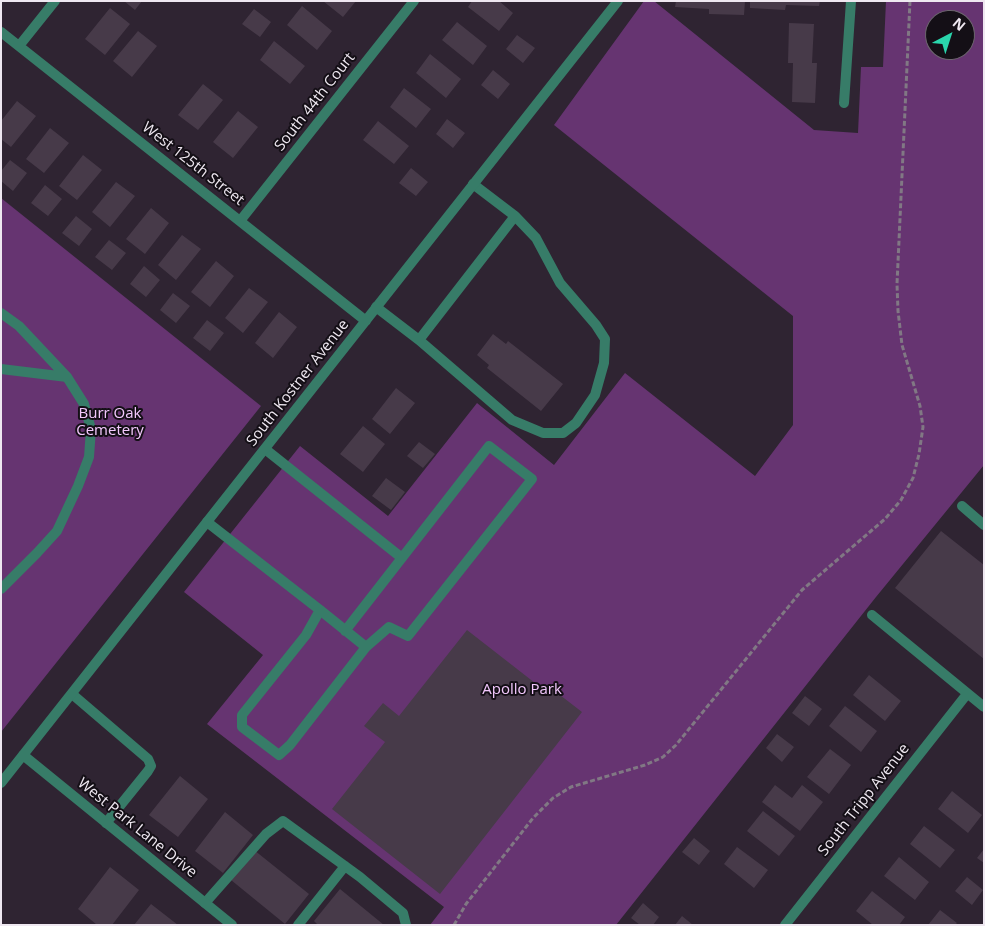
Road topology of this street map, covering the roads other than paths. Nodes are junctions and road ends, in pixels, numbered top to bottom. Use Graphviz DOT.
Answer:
graph roads {
  1 [pos="55,1"];
  2 [pos="414,1"];
  3 [pos="618,1"];
  4 [pos="851,1"];
  5 [pos="1,32"];
  6 [pos="19,46"];
  7 [pos="844,104"];
  8 [pos="473,184"];
  9 [pos="515,216"];
  10 [pos="240,221"];
  11 [pos="376,307"];
  12 [pos="1,313"];
  13 [pos="366,321"];
  14 [pos="419,340"];
  15 [pos="1,368"];
  16 [pos="67,377"];
  17 [pos="264,449"];
  18 [pos="962,506"];
  19 [pos="207,522"];
  20 [pos="984,525"];
  21 [pos="402,558"];
  22 [pos="1,589"];
  23 [pos="320,610"];
  24 [pos="872,615"];
  25 [pos="345,630"];
  26 [pos="366,647"];
  27 [pos="72,694"];
  28 [pos="967,694"];
  29 [pos="984,707"];
  30 [pos="23,755"];
  31 [pos="1,783"];
  32 [pos="106,823"];
  33 [pos="345,866"];
  34 [pos="206,903"];
  35 [pos="232,925"];
  36 [pos="298,925"];
  37 [pos="406,925"];
  38 [pos="785,925"];
  1 -- 6 [label="street"];
  2 -- 10 [label="street, South 44th Court"];
  3 -- 8 [label="street, South Kostner Avenue"];
  4 -- 7 [label="street"];
  5 -- 6 [label="street, West 125th Street"];
  6 -- 10 [label="street, West 125th Street"];
  8 -- 9 [label="street"];
  8 -- 11 [label="street, South Kostner Avenue"];
  9 -- 14 [label="street"];
  9 -- 14 [label="street"];
  10 -- 13 [label="street, West 125th Street"];
  11 -- 13 [label="street, South Kostner Avenue"];
  11 -- 14 [label="street"];
  12 -- 16 [label="street"];
  13 -- 17 [label="street, South Kostner Avenue"];
  15 -- 16 [label="street"];
  16 -- 22 [label="street"];
  17 -- 19 [label="street, South Kostner Avenue"];
  17 -- 21 [label="street"];
  18 -- 20 [label="street"];
  19 -- 23 [label="street"];
  19 -- 27 [label="street, South Kostner Avenue"];
  21 -- 25 [label="street"];
  21 -- 26 [label="street"];
  23 -- 25 [label="street"];
  23 -- 26 [label="street"];
  24 -- 28 [label="street"];
  25 -- 26 [label="street"];
  27 -- 30 [label="street, South Kostner Avenue"];
  27 -- 32 [label="street"];
  28 -- 29 [label="street"];
  28 -- 38 [label="street, South Tripp Avenue"];
  30 -- 31 [label="street, South Kostner Avenue"];
  30 -- 32 [label="street, West Park Lane Drive"];
  32 -- 34 [label="street, West Park Lane Drive"];
  33 -- 34 [label="street"];
  33 -- 36 [label="street"];
  33 -- 37 [label="street"];
  34 -- 35 [label="street, West Park Lane Drive"];
}
